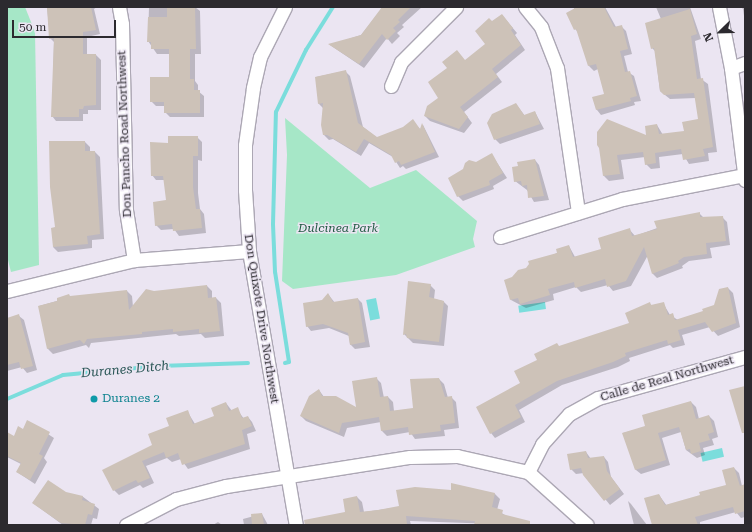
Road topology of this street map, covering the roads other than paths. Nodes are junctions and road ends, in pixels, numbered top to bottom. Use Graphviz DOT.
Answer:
graph roads {
  1 [pos="119,7"];
  2 [pos="284,7"];
  3 [pos="456,7"];
  4 [pos="525,7"];
  5 [pos="719,7"];
  6 [pos="745,64"];
  7 [pos="731,68"];
  8 [pos="391,86"];
  9 [pos="745,178"];
  10 [pos="578,212"];
  11 [pos="500,237"];
  12 [pos="249,251"];
  13 [pos="134,260"];
  14 [pos="7,291"];
  15 [pos="745,357"];
  16 [pos="528,472"];
  17 [pos="287,474"];
  18 [pos="126,525"];
  19 [pos="296,525"];
  20 [pos="587,525"];
  1 -- 13 [label="street, Don Pancho Road Northwest"];
  2 -- 12 [label="street, Don Quixote Drive Northwest"];
  3 -- 8 [label="street"];
  4 -- 10 [label="street"];
  5 -- 7 [label="street"];
  6 -- 7 [label="street"];
  7 -- 9 [label="street"];
  9 -- 10 [label="street"];
  10 -- 11 [label="street"];
  12 -- 13 [label="street"];
  12 -- 17 [label="street, Don Quixote Drive Northwest"];
  13 -- 14 [label="street"];
  15 -- 16 [label="street, Calle de Real Northwest"];
  16 -- 17 [label="street"];
  16 -- 20 [label="street"];
  17 -- 18 [label="street"];
  17 -- 19 [label="street, Don Quixote Drive Northwest"];
}
